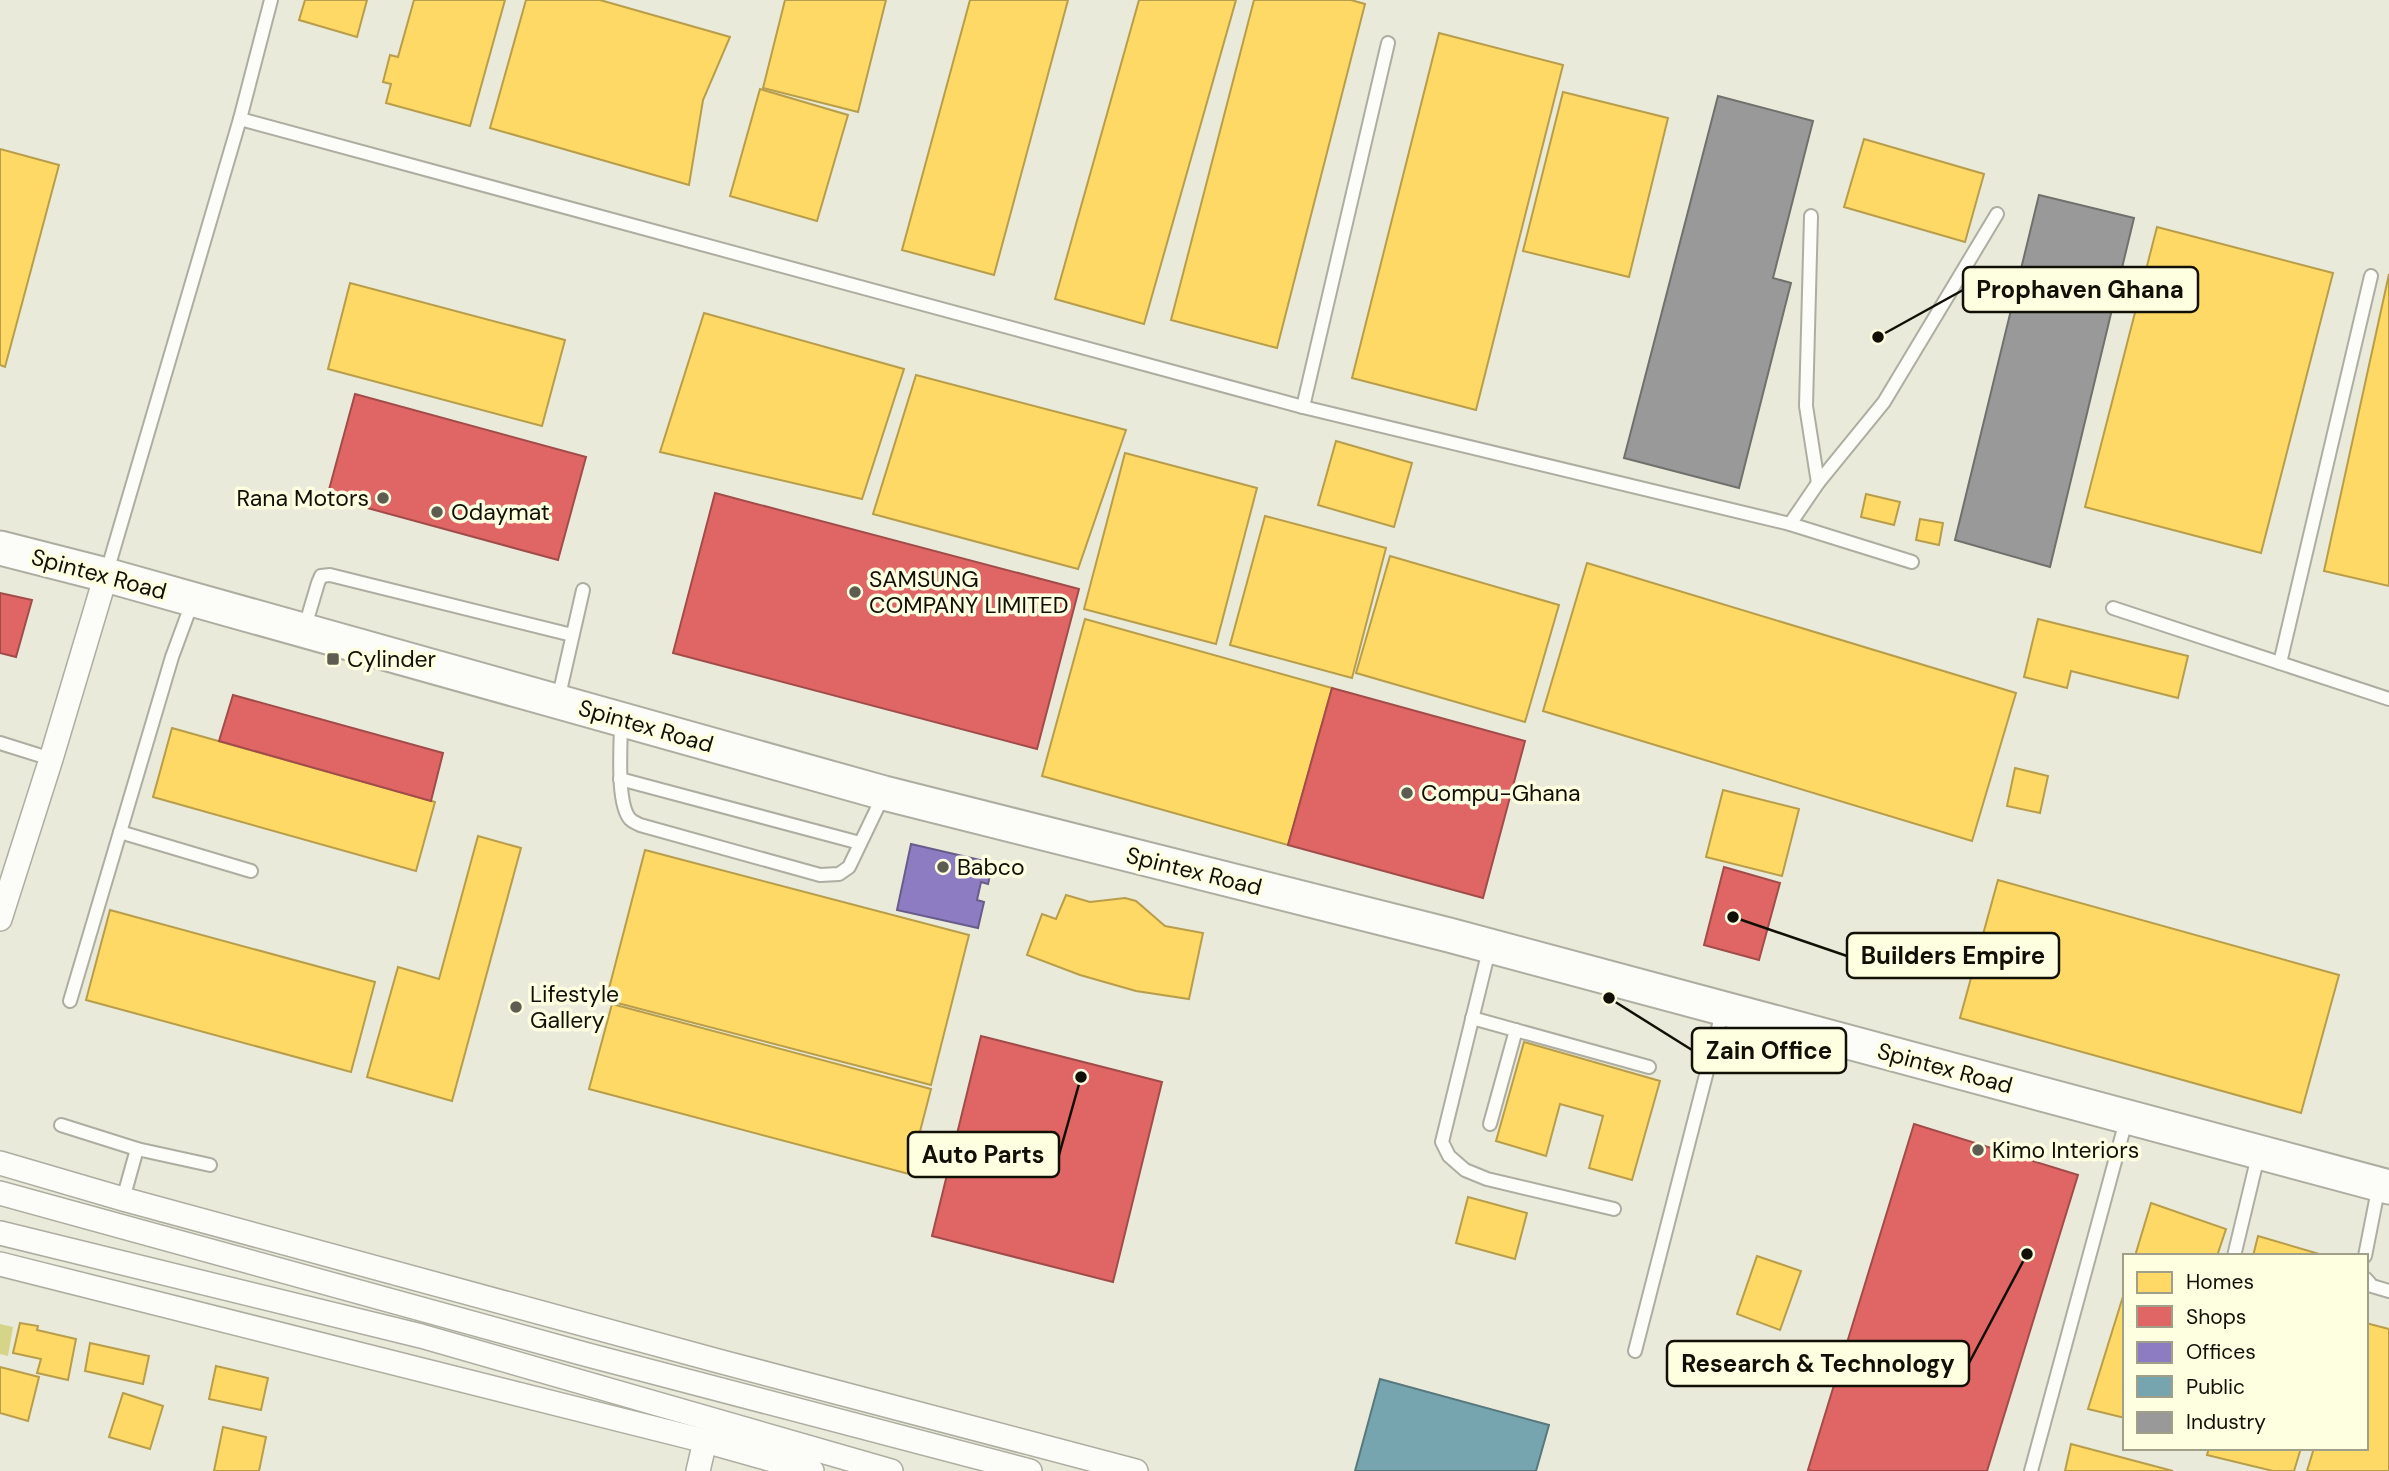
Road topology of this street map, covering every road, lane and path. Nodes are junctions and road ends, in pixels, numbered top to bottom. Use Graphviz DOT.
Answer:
graph roads {
  1 [pos="271,0"];
  2 [pos="1388,43"];
  3 [pos="240,119"];
  4 [pos="1997,214"];
  5 [pos="1811,216"];
  6 [pos="2371,276"];
  7 [pos="1303,407"];
  8 [pos="1818,483"];
  9 [pos="1790,524"];
  10 [pos="0,548"];
  11 [pos="1912,562"];
  12 [pos="106,575"];
  13 [pos="583,590"];
  14 [pos="193,600"];
  15 [pos="2113,608"];
  16 [pos="304,630"];
  17 [pos="572,635"];
  18 [pos="2280,663"];
  19 [pos="2389,699"];
  20 [pos="558,701"];
  21 [pos="621,719"];
  22 [pos="0,743"];
  23 [pos="51,760"];
  24 [pos="620,779"];
  25 [pos="884,793"];
  26 [pos="120,832"];
  27 [pos="860,843"];
  28 [pos="251,871"];
  29 [pos="0,919"];
  30 [pos="1490,946"];
  31 [pos="70,1001"];
  32 [pos="1723,1009"];
  33 [pos="1472,1018"];
  34 [pos="1516,1030"];
  35 [pos="1649,1067"];
  36 [pos="2127,1117"];
  37 [pos="1490,1124"];
  38 [pos="61,1125"];
  39 [pos="137,1149"];
  40 [pos="2259,1152"];
  41 [pos="0,1163"];
  42 [pos="209,1165"];
  43 [pos="2384,1186"];
  44 [pos="0,1193"];
  45 [pos="123,1199"];
  46 [pos="1614,1209"];
  47 [pos="0,1233"];
  48 [pos="2234,1254"];
  49 [pos="2366,1254"];
  50 [pos="0,1264"];
  51 [pos="2368,1281"];
  52 [pos="2389,1291"];
  53 [pos="1635,1351"];
  54 [pos="705,1441"];
  55 [pos="698,1471"];
  56 [pos="812,1471"];
  57 [pos="891,1471"];
  58 [pos="1030,1471"];
  59 [pos="1136,1471"];
  60 [pos="2031,1471"];
  1 -- 3 [label="lane"];
  2 -- 7 [label="lane"];
  3 -- 7 [label="lane"];
  3 -- 12 [label="lane"];
  4 -- 8 [label="lane"];
  5 -- 8 [label="lane"];
  6 -- 18 [label="lane"];
  7 -- 9 [label="lane"];
  8 -- 9 [label="lane"];
  9 -- 11 [label="lane"];
  10 -- 12 [label="main road, Spintex Road"];
  12 -- 14 [label="main road, Spintex Road"];
  12 -- 23 [label="street"];
  13 -- 17 [label="lane"];
  14 -- 16 [label="main road, Spintex Road"];
  14 -- 26 [label="lane"];
  15 -- 18 [label="lane"];
  16 -- 17 [label="lane"];
  16 -- 20 [label="main road, Spintex Road"];
  17 -- 20 [label="lane"];
  18 -- 19 [label="lane"];
  20 -- 21 [label="main road, Spintex Road"];
  21 -- 24 [label="lane"];
  21 -- 25 [label="main road, Spintex Road"];
  22 -- 23 [label="lane"];
  23 -- 29 [label="street"];
  24 -- 27 [label="lane"];
  24 -- 27 [label="lane"];
  25 -- 27 [label="lane"];
  25 -- 30 [label="main road, Spintex Road"];
  26 -- 28 [label="lane"];
  26 -- 31 [label="lane"];
  30 -- 32 [label="main road, Spintex Road"];
  30 -- 33 [label="lane"];
  32 -- 36 [label="main road, Spintex Road"];
  32 -- 53 [label="lane"];
  33 -- 34 [label="lane"];
  33 -- 46 [label="lane"];
  34 -- 35 [label="lane"];
  34 -- 37 [label="lane"];
  36 -- 40 [label="main road, Spintex Road"];
  36 -- 60 [label="lane"];
  38 -- 39 [label="lane"];
  39 -- 42 [label="lane"];
  39 -- 45 [label="lane"];
  40 -- 43 [label="main road, Spintex Road"];
  40 -- 48 [label="lane"];
  41 -- 45 [label="street"];
  43 -- 49 [label="lane"];
  44 -- 58 [label="street"];
  45 -- 59 [label="street"];
  47 -- 57 [label="street"];
  50 -- 54 [label="street"];
  51 -- 52 [label="lane"];
  54 -- 55 [label="street"];
  54 -- 56 [label="street"];
}
